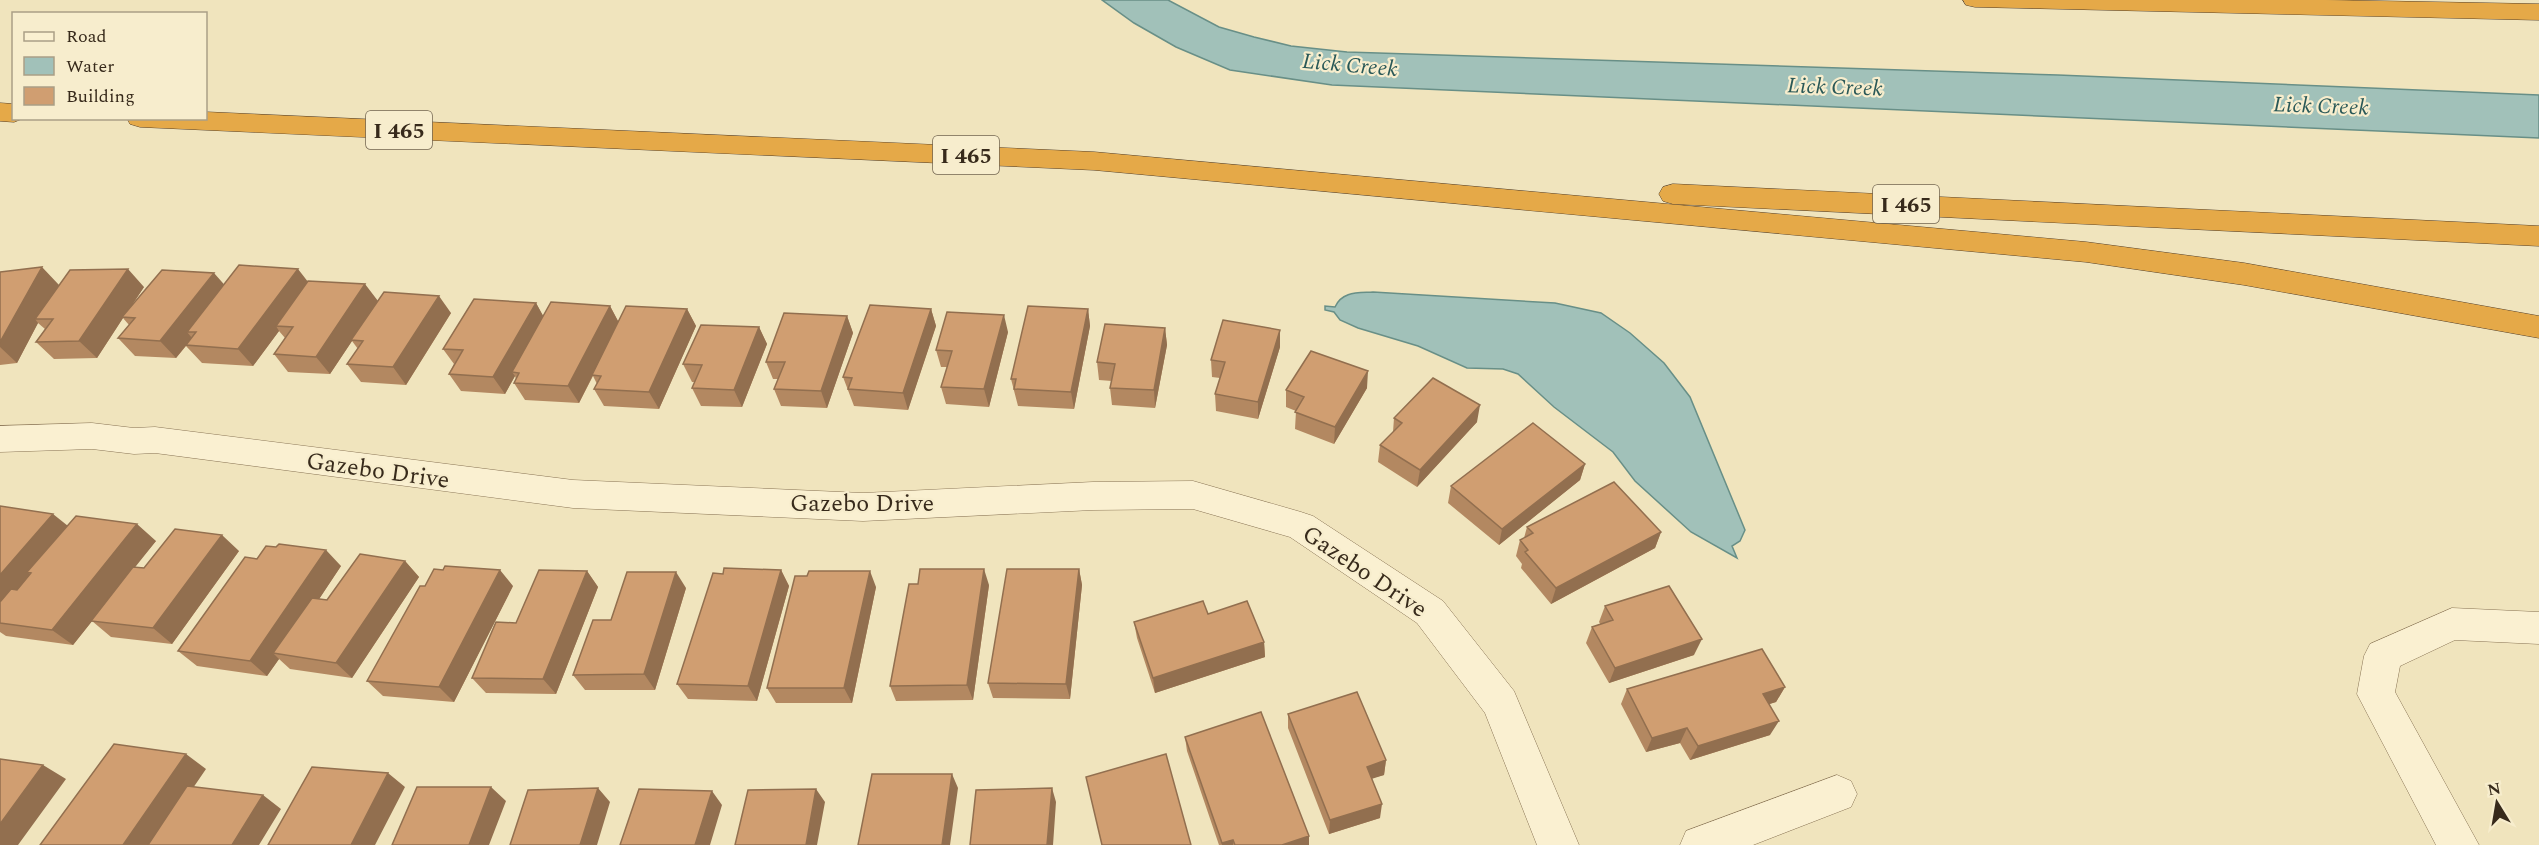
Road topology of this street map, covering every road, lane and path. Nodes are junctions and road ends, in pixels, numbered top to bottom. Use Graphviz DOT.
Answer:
graph roads {
  1 [pos="1974,0"];
  2 [pos="2539,12"];
  3 [pos="184,120"];
  4 [pos="1272,177"];
  5 [pos="2539,236"];
  6 [pos="2539,327"];
  7 [pos="0,439"];
  8 [pos="2539,628"];
  9 [pos="1837,794"];
  10 [pos="1558,845"];
  11 [pos="1701,845"];
  12 [pos="2458,845"];
  1 -- 2 [label="highway"];
  3 -- 4 [label="highway, I 465"];
  4 -- 5 [label="highway, I 465"];
  4 -- 6 [label="highway"];
  7 -- 10 [label="street, Gazebo Drive"];
  8 -- 12 [label="street"];
  9 -- 11 [label="street"];
}
